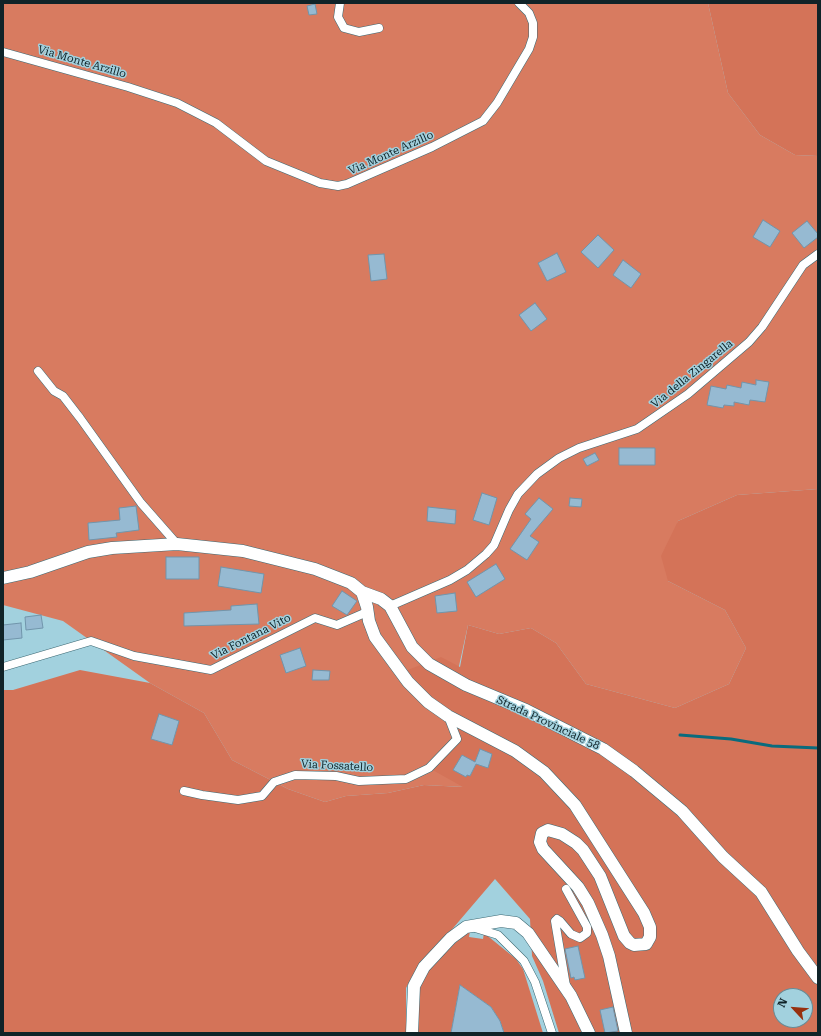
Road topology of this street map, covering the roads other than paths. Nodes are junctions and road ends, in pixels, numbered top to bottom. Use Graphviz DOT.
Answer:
graph roads {
  1 [pos="340,3"];
  2 [pos="519,3"];
  3 [pos="379,28"];
  4 [pos="3,52"];
  5 [pos="818,254"];
  6 [pos="38,372"];
  7 [pos="177,544"];
  8 [pos="3,578"];
  9 [pos="362,592"];
  10 [pos="390,606"];
  11 [pos="367,612"];
  12 [pos="3,667"];
  13 [pos="448,716"];
  14 [pos="184,790"];
  15 [pos="566,889"];
  16 [pos="466,926"];
  17 [pos="818,978"];
  18 [pos="566,989"];
  19 [pos="412,1033"];
  20 [pos="552,1033"];
  21 [pos="589,1033"];
  22 [pos="626,1033"];
  1 -- 3 [label="street"];
  2 -- 4 [label="street, Via Monte Arzillo"];
  5 -- 10 [label="street, Via della Zingarella"];
  6 -- 7 [label="street"];
  7 -- 8 [label="street"];
  7 -- 9 [label="street"];
  9 -- 10 [label="street"];
  9 -- 11 [label="street"];
  10 -- 17 [label="street, Strada Provinciale 58"];
  11 -- 12 [label="street, Via Fontana Vito"];
  11 -- 13 [label="street"];
  13 -- 14 [label="street, Via Fossatello"];
  13 -- 22 [label="street"];
  15 -- 18 [label="street"];
  16 -- 18 [label="street"];
  16 -- 19 [label="street"];
  16 -- 20 [label="street"];
  18 -- 21 [label="street"];
}
